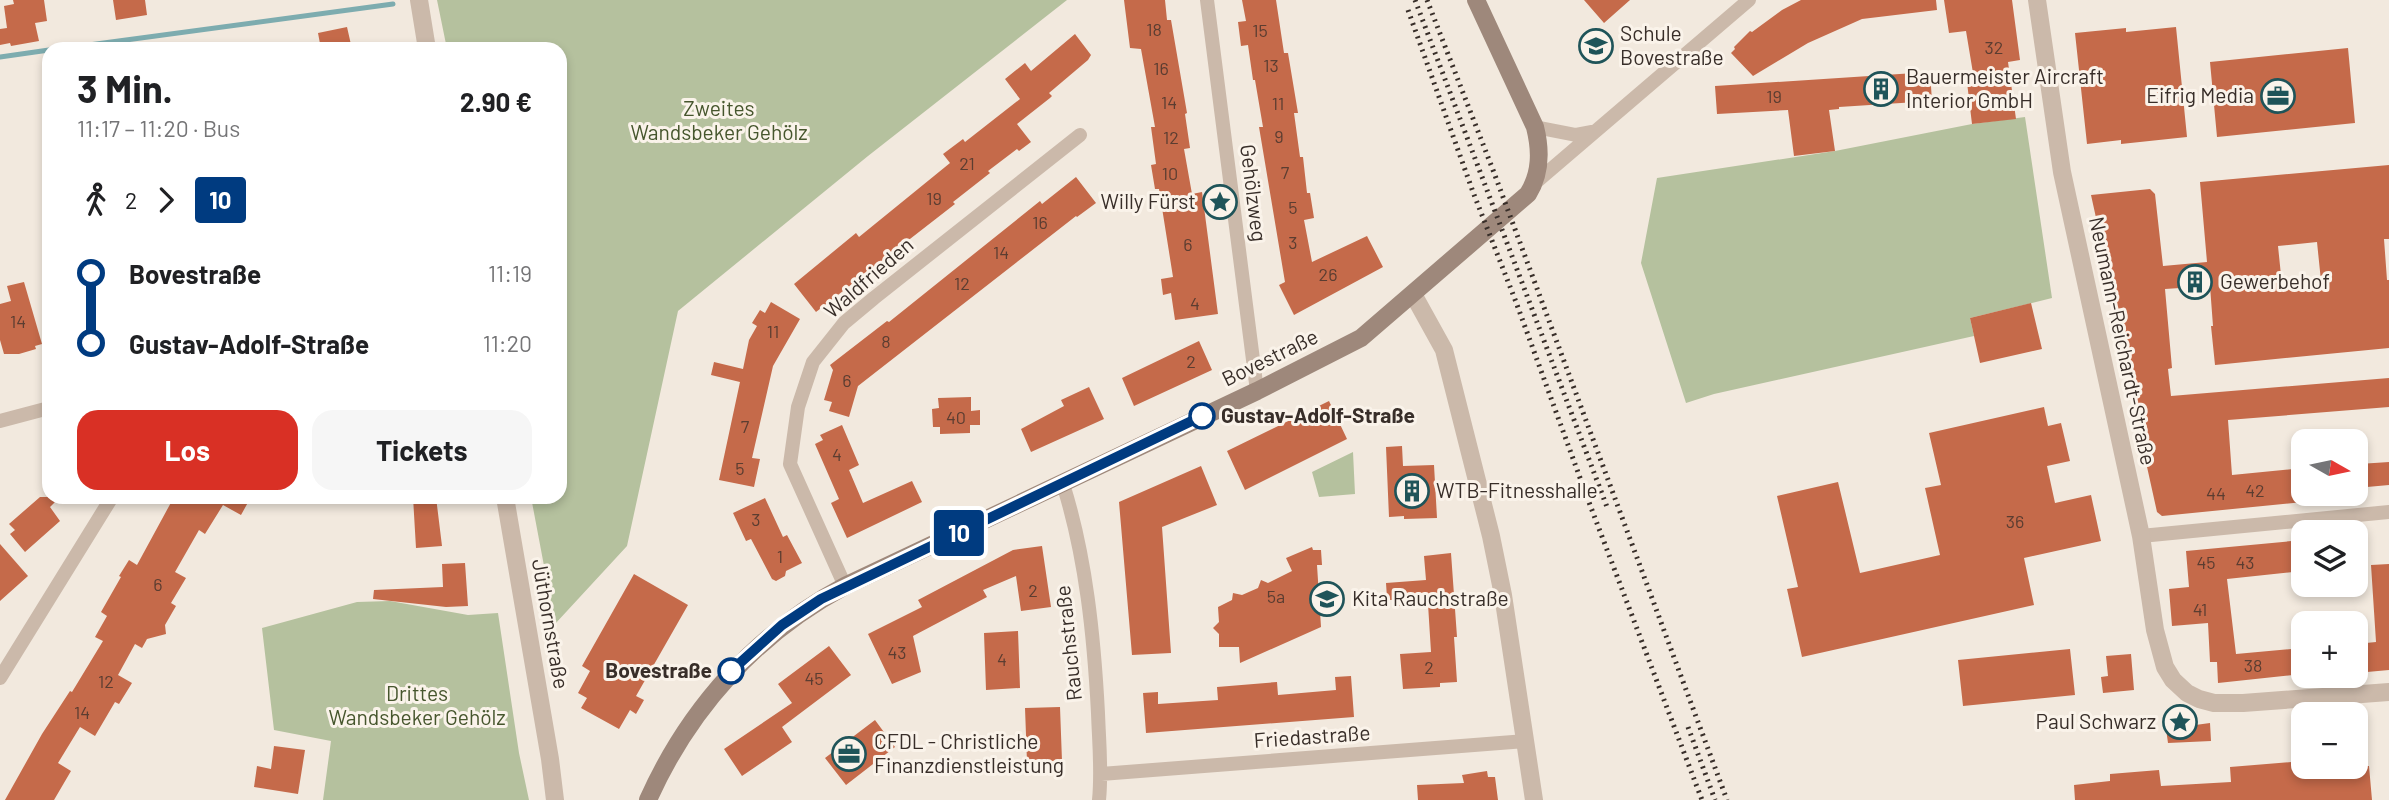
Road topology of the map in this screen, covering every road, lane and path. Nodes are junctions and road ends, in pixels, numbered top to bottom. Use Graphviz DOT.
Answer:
graph roads {
  1 [pos="419,0"];
  2 [pos="1207,0"];
  3 [pos="1476,0"];
  4 [pos="1749,0"];
  5 [pos="2037,0"];
  6 [pos="426,42"];
  7 [pos="1535,127"];
  8 [pos="1593,132"];
  9 [pos="1080,135"];
  10 [pos="1535,183"];
  11 [pos="1413,294"];
  12 [pos="1257,391"];
  13 [pos="42,410"];
  14 [pos="0,421"];
  15 [pos="1063,484"];
  16 [pos="108,504"];
  17 [pos="506,504"];
  18 [pos="2389,512"];
  19 [pos="2141,536"];
  20 [pos="845,586"];
  21 [pos="0,678"];
  22 [pos="2389,692"];
  23 [pos="1526,741"];
  24 [pos="550,759"];
  25 [pos="1101,774"];
  26 [pos="647,797"];
  27 [pos="555,800"];
  28 [pos="567,800"];
  29 [pos="1099,800"];
  30 [pos="1534,800"];
  1 -- 6 [label="street"];
  2 -- 12 [label="street, Gehölzweg"];
  3 -- 7 [label="main road"];
  4 -- 8 [label="street, Bovestraße"];
  5 -- 19 [label="street, Neumann-Reichardt-Straße"];
  7 -- 8 [label="street"];
  7 -- 10 [label="main road"];
  8 -- 10 [label="street, Bovestraße"];
  9 -- 20 [label="street, Waldfrieden"];
  10 -- 11 [label="main road, Bovestraße"];
  11 -- 12 [label="main road, Bovestraße"];
  11 -- 23 [label="street"];
  12 -- 15 [label="main road, Bovestraße"];
  13 -- 14 [label="street"];
  15 -- 20 [label="main road, Bovestraße"];
  15 -- 25 [label="street, Rauchstraße"];
  16 -- 21 [label="street"];
  17 -- 24 [label="street, Jüthornstraße"];
  18 -- 19 [label="street"];
  19 -- 22 [label="street, Neumann-Reichardt-Straße"];
  20 -- 26 [label="main road, Bovestraße"];
  23 -- 25 [label="street, Friedastraße"];
  23 -- 30 [label="street"];
  24 -- 27 [label="street, Jüthornstraße"];
  24 -- 28 [label="street, Jüthornstraße"];
  25 -- 29 [label="street, Rauchstraße"];
}
